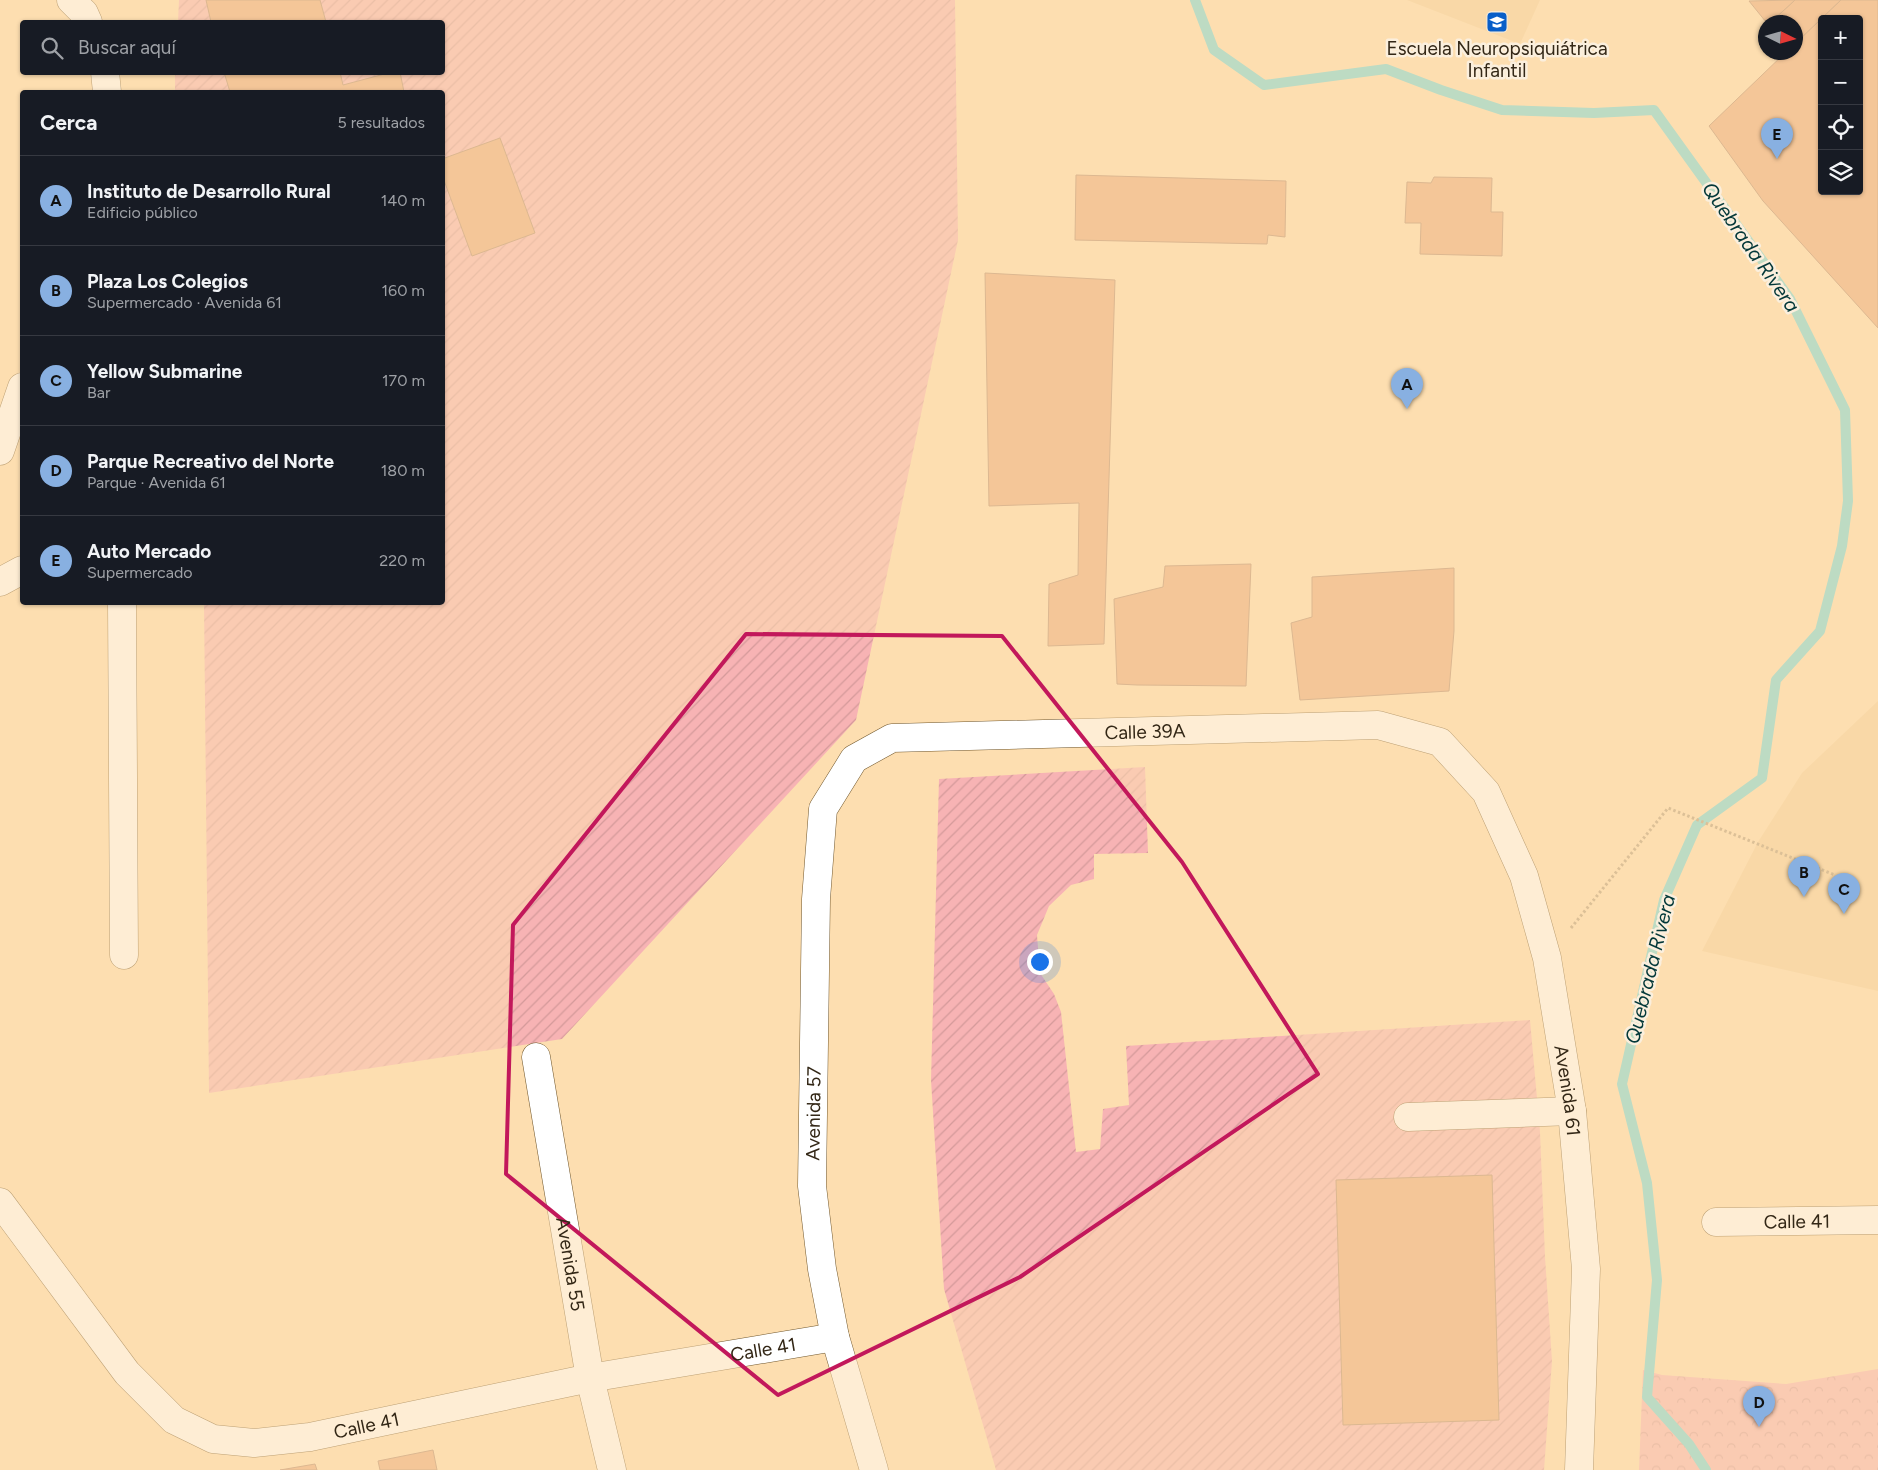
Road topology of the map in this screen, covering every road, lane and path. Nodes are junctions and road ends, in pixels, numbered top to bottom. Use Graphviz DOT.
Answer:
graph roads {
  1 [pos="104,75"];
  2 [pos="107,90"];
  3 [pos="20,394"];
  4 [pos="0,451"];
  5 [pos="20,571"];
  6 [pos="0,582"];
  7 [pos="122,605"];
  8 [pos="1440,742"];
  9 [pos="854,759"];
  10 [pos="1834,875"];
  11 [pos="124,955"];
  12 [pos="1547,958"];
  13 [pos="536,1058"];
  14 [pos="1572,1111"];
  15 [pos="1408,1117"];
  16 [pos="0,1202"];
  17 [pos="1878,1220"];
  18 [pos="1716,1222"];
  19 [pos="836,1337"];
  20 [pos="590,1378"];
  21 [pos="612,1470"];
  22 [pos="874,1470"];
  23 [pos="1579,1470"];
  1 -- 2 [label="street"];
  3 -- 4 [label="street"];
  5 -- 6 [label="street"];
  7 -- 11 [label="street"];
  8 -- 9 [label="street, Calle 39A"];
  8 -- 12 [label="street, Avenida 61"];
  9 -- 19 [label="street, Avenida 57"];
  10 -- 12 [label="path"];
  12 -- 14 [label="street, Avenida 61"];
  13 -- 20 [label="street, Avenida 55"];
  14 -- 15 [label="street"];
  14 -- 23 [label="street, Avenida 61"];
  16 -- 20 [label="street, Calle 41"];
  17 -- 18 [label="street, Calle 41"];
  19 -- 20 [label="street, Calle 41"];
  19 -- 22 [label="street, Avenida 57"];
  20 -- 21 [label="street, Avenida 55"];
}
